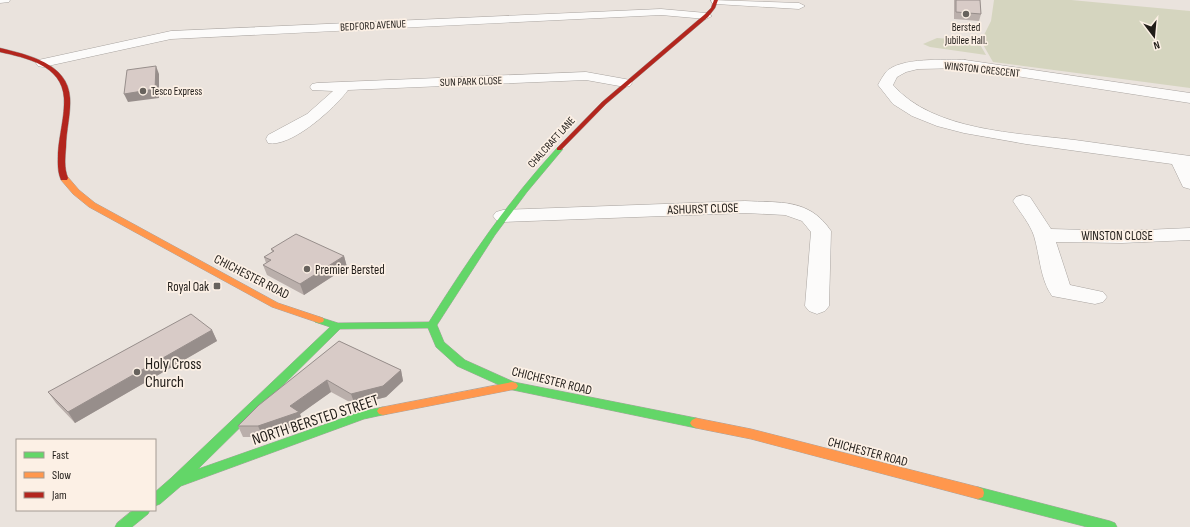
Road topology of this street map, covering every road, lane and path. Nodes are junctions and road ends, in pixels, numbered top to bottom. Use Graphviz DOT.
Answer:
graph roads {
  1 [pos="0,0"];
  2 [pos="4,0"];
  3 [pos="716,0"];
  4 [pos="799,6"];
  5 [pos="706,16"];
  6 [pos="0,50"];
  7 [pos="43,63"];
  8 [pos="625,83"];
  9 [pos="344,86"];
  10 [pos="317,87"];
  11 [pos="1190,98"];
  12 [pos="274,139"];
  13 [pos="1184,160"];
  14 [pos="1190,183"];
  15 [pos="1023,201"];
  16 [pos="503,216"];
  17 [pos="1190,234"];
  18 [pos="1044,235"];
  19 [pos="1095,297"];
  20 [pos="817,306"];
  21 [pos="432,325"];
  22 [pos="337,326"];
  23 [pos="512,386"];
  24 [pos="176,482"];
  25 [pos="156,499"];
  26 [pos="142,511"];
  27 [pos="122,527"];
  28 [pos="1110,527"];
  1 -- 2 [label="street"];
  3 -- 4 [label="street"];
  3 -- 5 [label="main road, CHALCRAFT LANE"];
  5 -- 7 [label="street, BEDFORD AVENUE"];
  5 -- 8 [label="main road, CHALCRAFT LANE"];
  6 -- 7 [label="main road, CHICHESTER ROAD"];
  7 -- 22 [label="main road, CHICHESTER ROAD"];
  8 -- 9 [label="street, SUN PARK CLOSE"];
  8 -- 16 [label="main road, CHALCRAFT LANE"];
  9 -- 10 [label="street, SUN PARK CLOSE"];
  9 -- 12 [label="street"];
  11 -- 13 [label="street, WINSTON CRESCENT"];
  13 -- 14 [label="street"];
  15 -- 18 [label="street"];
  16 -- 20 [label="street, ASHURST CLOSE"];
  16 -- 21 [label="main road, CHALCRAFT LANE"];
  17 -- 18 [label="street, WINSTON CLOSE"];
  18 -- 19 [label="street"];
  21 -- 22 [label="main road, CHICHESTER ROAD"];
  21 -- 23 [label="main road, CHICHESTER ROAD"];
  22 -- 24 [label="main road, NORTH BERSTED STREET"];
  23 -- 24 [label="main road, NORTH BERSTED STREET"];
  23 -- 28 [label="main road, CHICHESTER ROAD"];
  24 -- 25 [label="main road, NORTH BERSTED STREET"];
  26 -- 27 [label="main road"];
}
